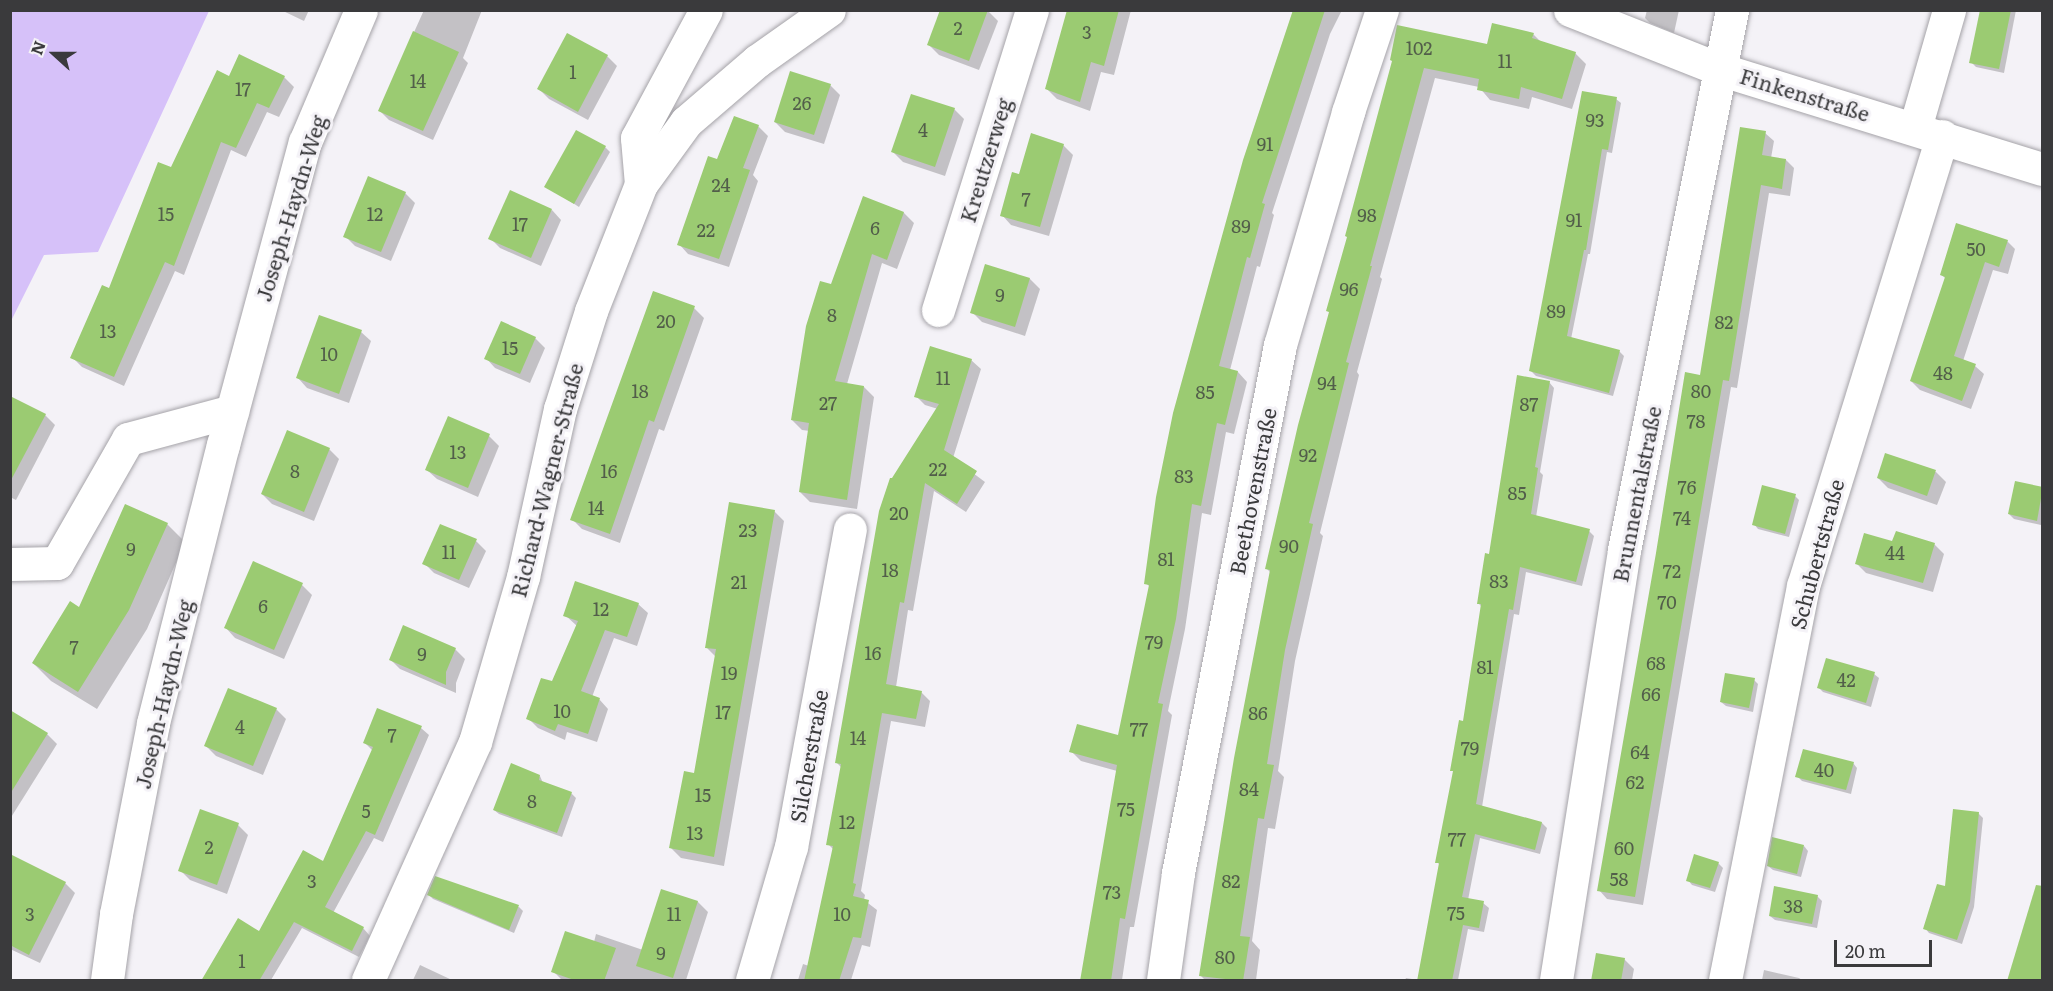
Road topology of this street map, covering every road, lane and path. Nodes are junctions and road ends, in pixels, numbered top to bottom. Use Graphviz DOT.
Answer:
graph roads {
  1 [pos="361,10"];
  2 [pos="706,10"];
  3 [pos="829,10"];
  4 [pos="1032,10"];
  5 [pos="1382,10"];
  6 [pos="1570,10"];
  7 [pos="1732,10"];
  8 [pos="1949,10"];
  9 [pos="1719,69"];
  10 [pos="1929,132"];
  11 [pos="2043,169"];
  12 [pos="641,184"];
  13 [pos="938,310"];
  14 [pos="232,411"];
  15 [pos="850,529"];
  16 [pos="10,564"];
  17 [pos="107,981"];
  18 [pos="368,981"];
  19 [pos="752,981"];
  20 [pos="1163,981"];
  21 [pos="1556,981"];
  22 [pos="1725,981"];
  1 -- 14 [label="street, Joseph-Haydn-Weg"];
  2 -- 12 [label="street"];
  3 -- 12 [label="street, Richard-Wagner-Straße"];
  4 -- 13 [label="street, Kreutzerweg"];
  5 -- 20 [label="street, Beethovenstraße"];
  6 -- 9 [label="street, Finkenstraße"];
  7 -- 9 [label="street, Brunnentalstraße"];
  8 -- 10 [label="street, Schubertstraße"];
  9 -- 10 [label="street, Finkenstraße"];
  9 -- 21 [label="street, Brunnentalstraße"];
  10 -- 11 [label="street, Finkenstraße"];
  10 -- 22 [label="street, Schubertstraße"];
  12 -- 18 [label="street, Richard-Wagner-Straße"];
  14 -- 16 [label="street"];
  14 -- 17 [label="street, Joseph-Haydn-Weg"];
  15 -- 19 [label="street, Silcherstraße"];
}
